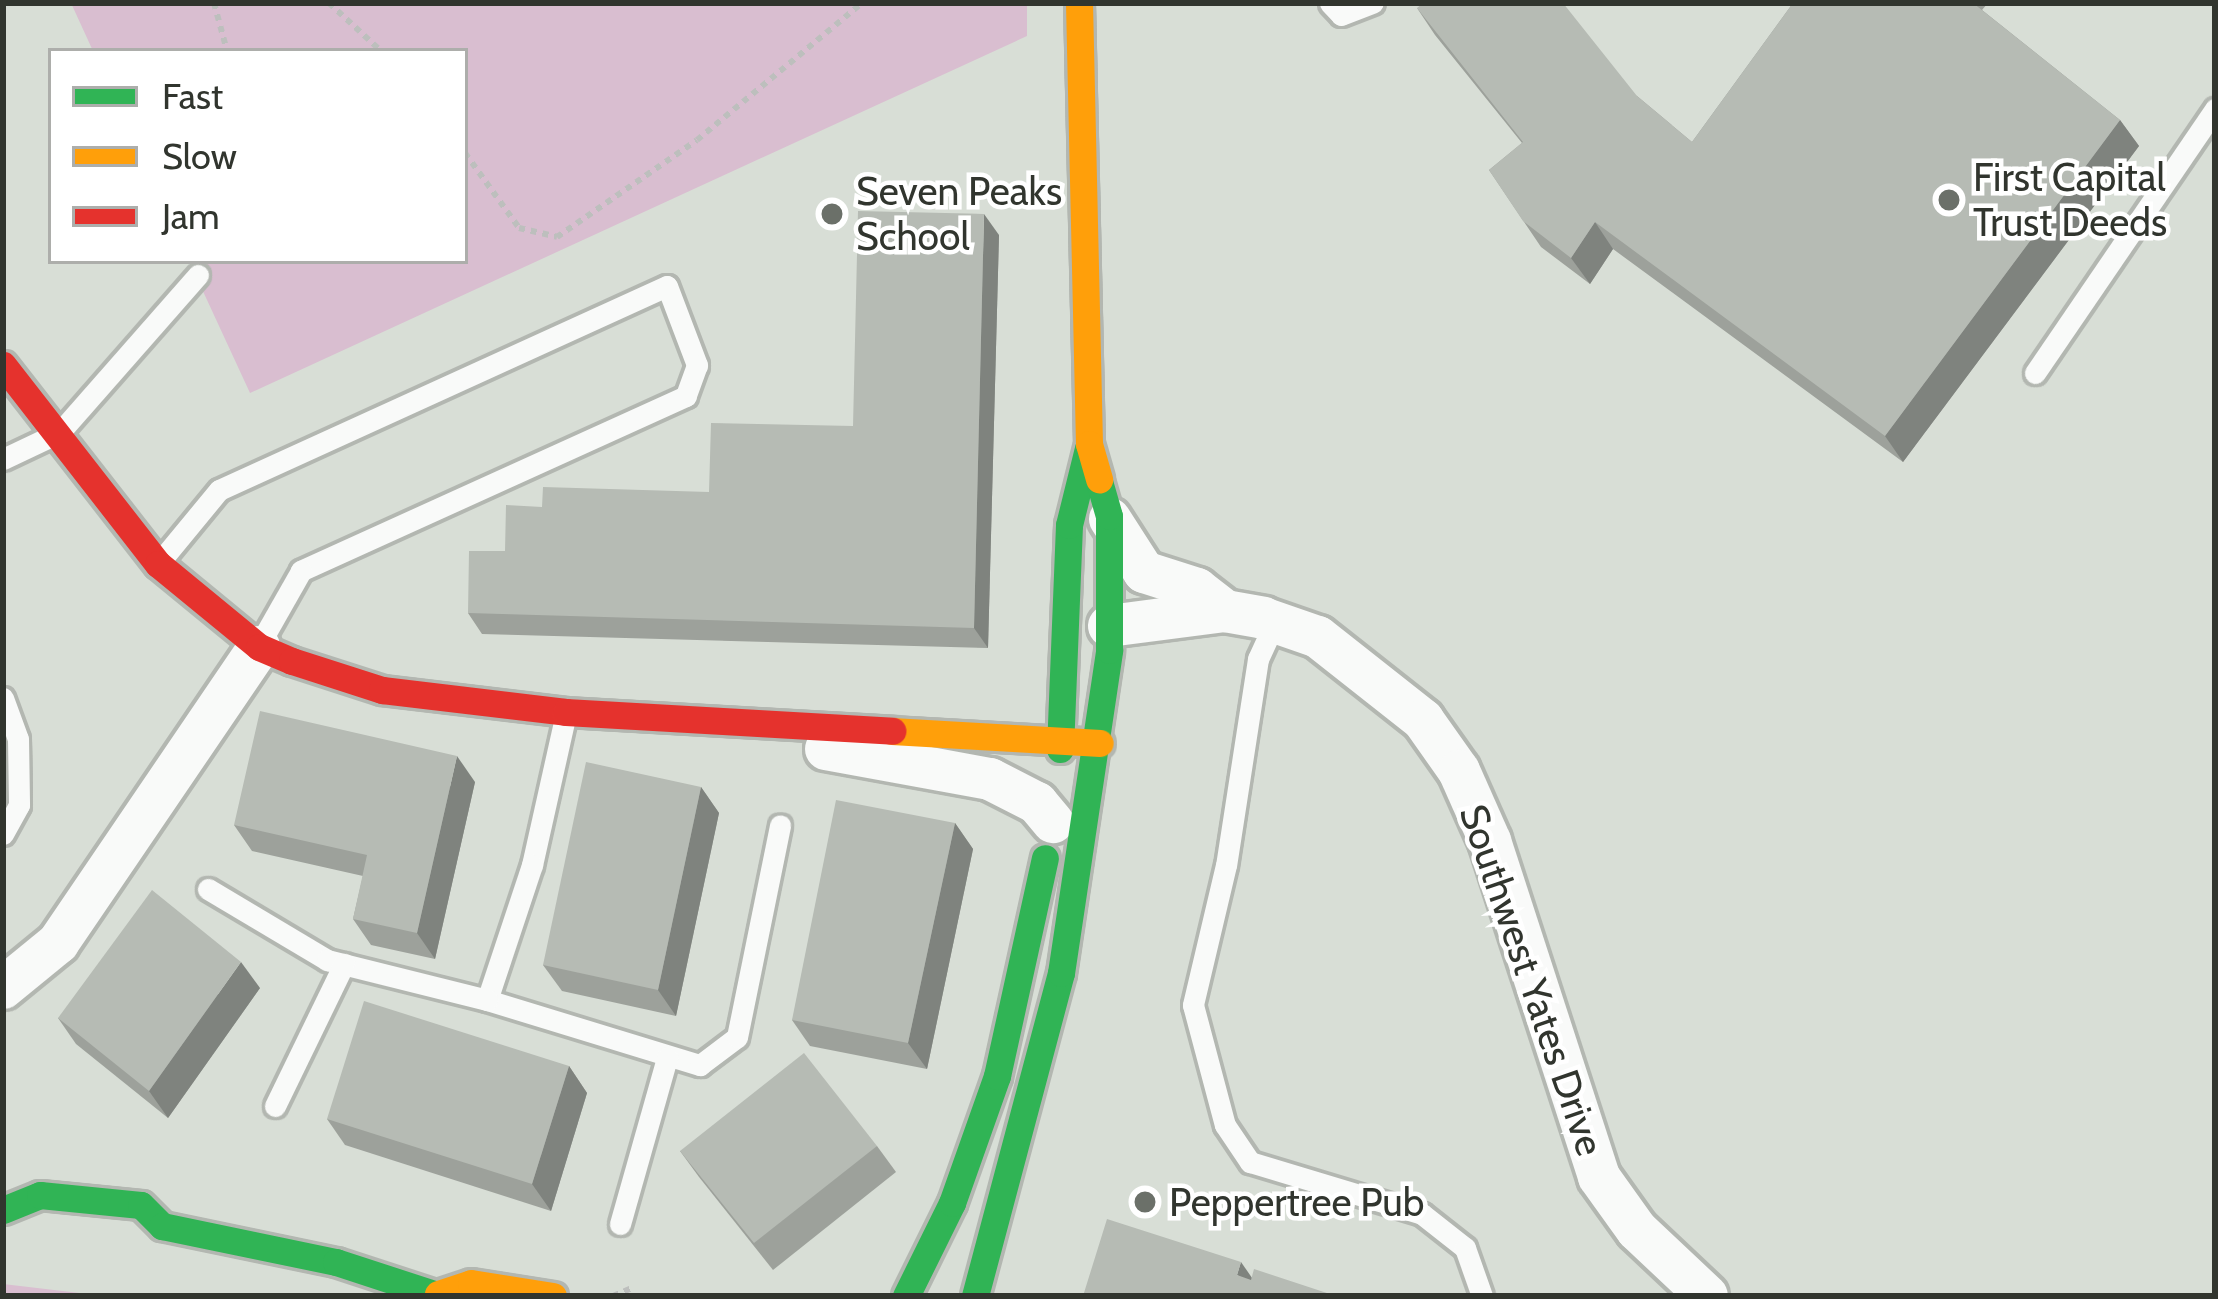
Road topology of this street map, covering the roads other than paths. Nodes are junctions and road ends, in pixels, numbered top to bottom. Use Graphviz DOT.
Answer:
graph roads {
  1 [pos="1079,3"];
  2 [pos="1330,3"];
  3 [pos="1373,3"];
  4 [pos="2215,110"];
  5 [pos="198,274"];
  6 [pos="3,365"];
  7 [pos="2036,373"];
  8 [pos="60,432"];
  9 [pos="1089,444"];
  10 [pos="3,459"];
  11 [pos="1109,516"];
  12 [pos="158,564"];
  13 [pos="1225,611"];
  14 [pos="1275,622"];
  15 [pos="1109,626"];
  16 [pos="259,647"];
  17 [pos="3,698"];
  18 [pos="566,712"];
  19 [pos="694,725"];
  20 [pos="1061,739"];
  21 [pos="1100,742"];
  22 [pos="1053,822"];
  23 [pos="780,825"];
  24 [pos="3,834"];
  25 [pos="208,890"];
  26 [pos="344,964"];
  27 [pos="3,988"];
  28 [pos="487,1000"];
  29 [pos="667,1058"];
  30 [pos="275,1106"];
  31 [pos="4,1210"];
  32 [pos="620,1224"];
  33 [pos="41,1228"];
  34 [pos="439,1295"];
  35 [pos="553,1296"];
  36 [pos="906,1296"];
  37 [pos="975,1296"];
  38 [pos="1482,1296"];
  39 [pos="1707,1296"];
  1 -- 9 [label="main road"];
  2 -- 3 [label="lane"];
  4 -- 7 [label="lane"];
  5 -- 8 [label="lane"];
  6 -- 8 [label="main road"];
  8 -- 10 [label="lane"];
  8 -- 12 [label="main road"];
  9 -- 11 [label="main road"];
  9 -- 20 [label="main road"];
  11 -- 13 [label="street, Southwest Yates Drive"];
  11 -- 15 [label="main road"];
  12 -- 16 [label="main road"];
  12 -- 16 [label="lane"];
  13 -- 14 [label="street, Southwest Yates Drive"];
  13 -- 15 [label="street, Southwest Yates Drive"];
  14 -- 38 [label="lane"];
  14 -- 39 [label="street, Southwest Yates Drive"];
  15 -- 21 [label="main road"];
  16 -- 18 [label="main road"];
  16 -- 27 [label="street"];
  17 -- 24 [label="lane"];
  18 -- 19 [label="main road"];
  18 -- 28 [label="lane"];
  19 -- 20 [label="main road"];
  19 -- 22 [label="street"];
  20 -- 21 [label="main road"];
  20 -- 22 [label="main road"];
  21 -- 37 [label="main road"];
  22 -- 36 [label="main road"];
  23 -- 29 [label="lane"];
  25 -- 26 [label="lane"];
  26 -- 28 [label="lane"];
  26 -- 30 [label="lane"];
  28 -- 29 [label="lane"];
  29 -- 32 [label="lane"];
  31 -- 33 [label="main road"];
  31 -- 34 [label="main road"];
  34 -- 35 [label="main road"];
}
